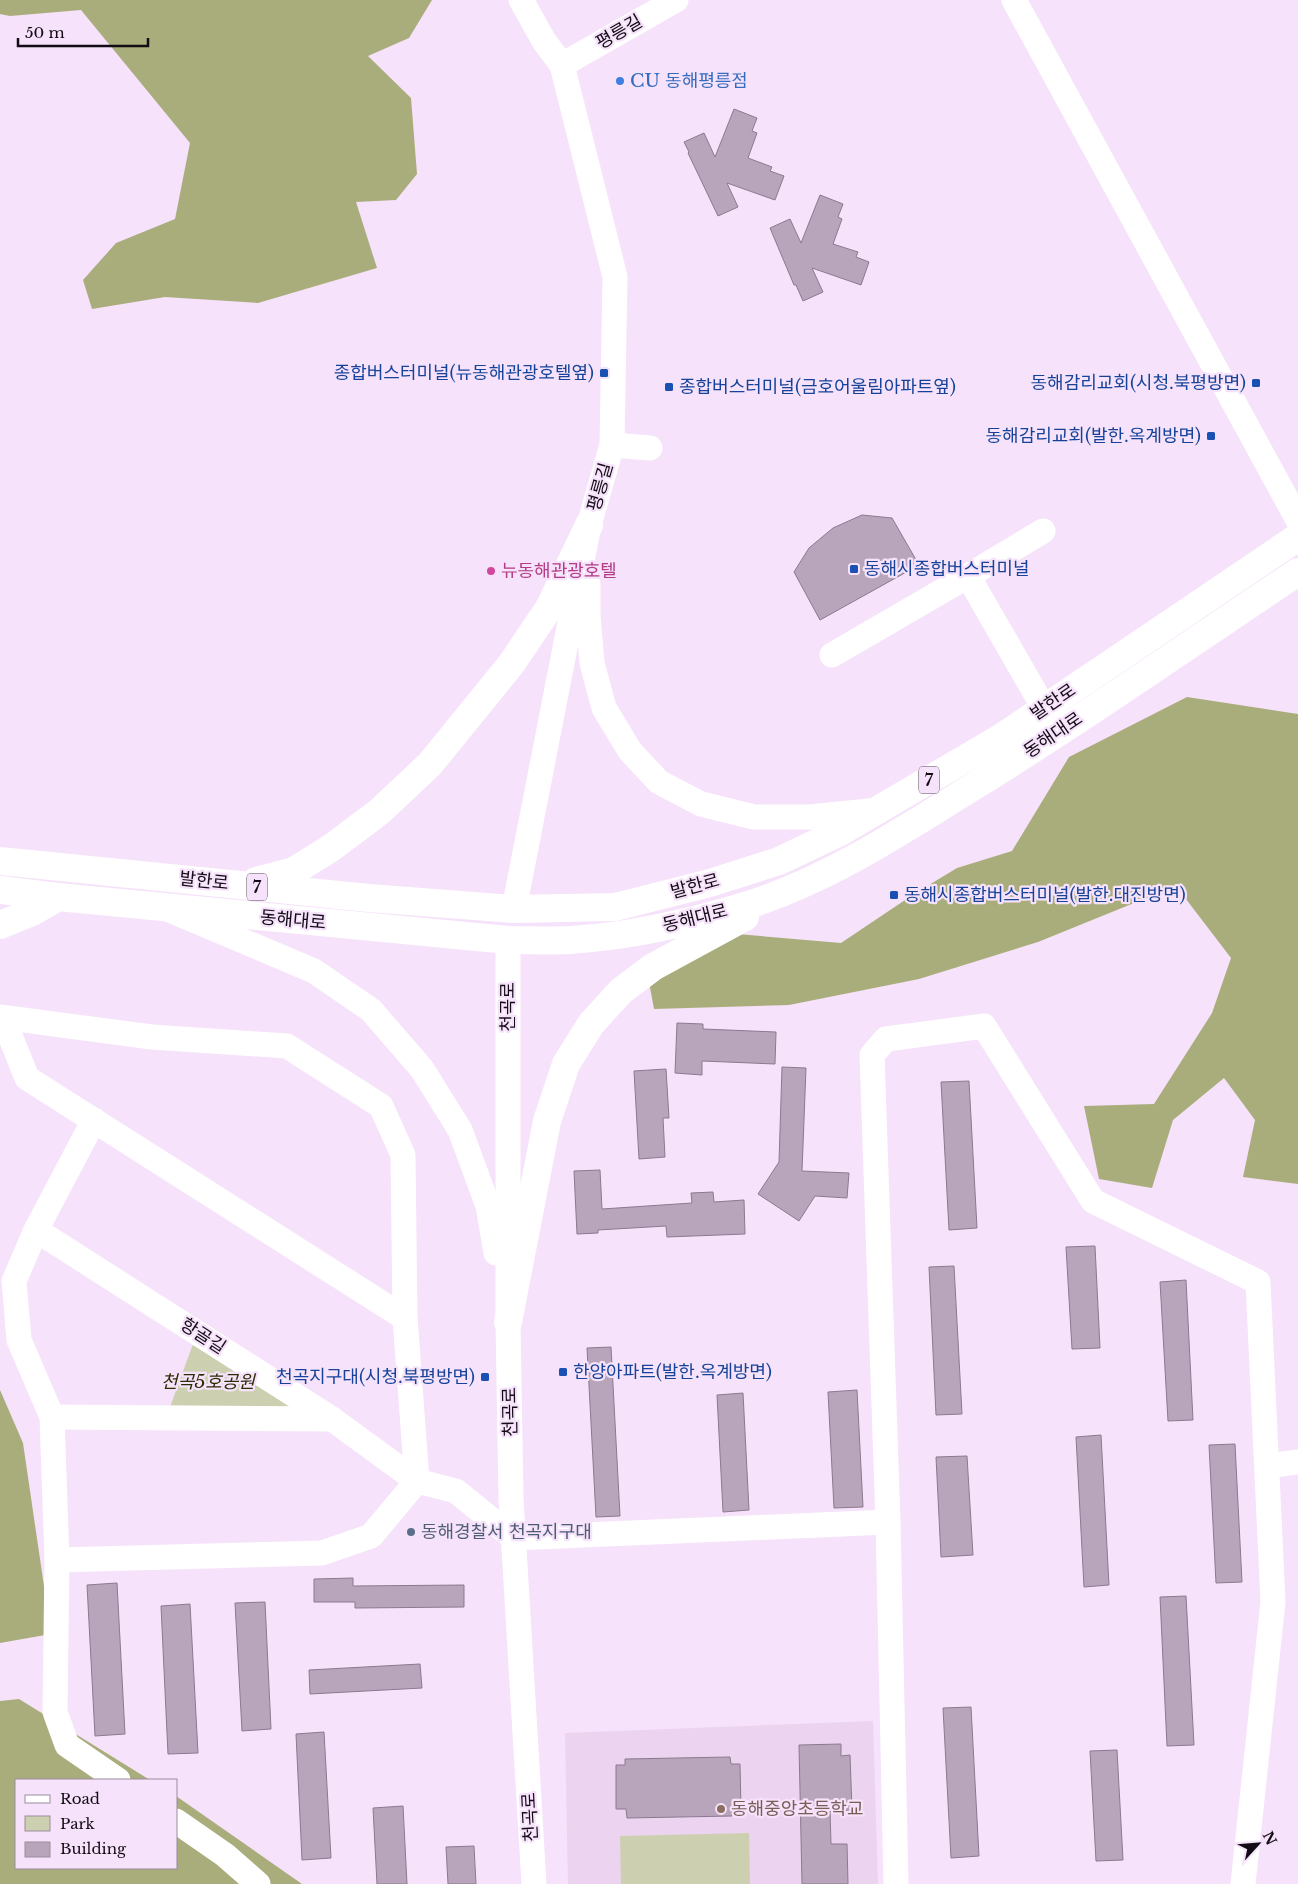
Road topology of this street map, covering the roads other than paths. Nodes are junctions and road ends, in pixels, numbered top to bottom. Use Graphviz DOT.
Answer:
graph roads {
  1 [pos="522,0"];
  2 [pos="676,0"];
  3 [pos="1014,0"];
  4 [pos="562,65"];
  5 [pos="612,445"];
  6 [pos="650,448"];
  7 [pos="1298,520"];
  8 [pos="589,525"];
  9 [pos="1043,531"];
  10 [pos="1298,537"];
  11 [pos="1298,572"];
  12 [pos="968,576"];
  13 [pos="832,655"];
  14 [pos="1044,708"];
  15 [pos="878,810"];
  16 [pos="0,861"];
  17 [pos="824,874"];
  18 [pos="241,885"];
  19 [pos="0,890"];
  20 [pos="58,898"];
  21 [pos="162,907"];
  22 [pos="514,909"];
  23 [pos="0,925"];
  24 [pos="508,940"];
  25 [pos="2,1017"];
  26 [pos="94,1120"];
  27 [pos="36,1230"];
  28 [pos="405,1318"];
  29 [pos="508,1322"];
  30 [pos="52,1417"];
  31 [pos="332,1419"];
  32 [pos="1298,1462"];
  33 [pos="1266,1466"];
  34 [pos="417,1481"];
  35 [pos="888,1522"];
  36 [pos="514,1538"];
  37 [pos="57,1560"];
  38 [pos="117,1779"];
  39 [pos="178,1823"];
  40 [pos="258,1884"];
  41 [pos="534,1884"];
  42 [pos="896,1884"];
  43 [pos="1243,1884"];
  1 -- 4 [label="street, 평릉길"];
  2 -- 4 [label="street, 평릉길"];
  3 -- 7 [label="street"];
  4 -- 5 [label="street, 평릉길"];
  5 -- 6 [label="street"];
  5 -- 8 [label="street, 평릉길"];
  8 -- 15 [label="street"];
  8 -- 18 [label="main road"];
  8 -- 22 [label="street, 평릉길"];
  9 -- 12 [label="street"];
  10 -- 14 [label="main road, 발한로 / 7"];
  11 -- 17 [label="main road, 동해대로 / 7"];
  12 -- 13 [label="street"];
  12 -- 14 [label="street"];
  14 -- 15 [label="main road, 발한로 / 7"];
  15 -- 22 [label="main road, 발한로 / 7"];
  16 -- 18 [label="main road, 발한로 / 7"];
  17 -- 24 [label="main road, 동해대로 / 7"];
  17 -- 29 [label="main road"];
  18 -- 22 [label="main road, 발한로 / 7"];
  19 -- 20 [label="main road, 동해대로 / 7"];
  20 -- 21 [label="main road, 동해대로 / 7"];
  20 -- 23 [label="main road"];
  21 -- 24 [label="main road, 동해대로 / 7"];
  21 -- 29 [label="street"];
  22 -- 24 [label="main road"];
  24 -- 29 [label="street, 천곡로"];
  25 -- 26 [label="street"];
  25 -- 28 [label="street"];
  26 -- 27 [label="street"];
  26 -- 28 [label="street"];
  27 -- 30 [label="street"];
  27 -- 31 [label="street, 항골길"];
  28 -- 34 [label="street"];
  29 -- 36 [label="street, 천곡로"];
  30 -- 31 [label="street"];
  30 -- 37 [label="street"];
  31 -- 34 [label="street, 항골길"];
  32 -- 33 [label="street"];
  33 -- 35 [label="street"];
  33 -- 43 [label="street"];
  34 -- 36 [label="street"];
  34 -- 37 [label="street"];
  35 -- 36 [label="street"];
  35 -- 42 [label="street"];
  36 -- 41 [label="street, 천곡로"];
  37 -- 38 [label="street"];
  39 -- 40 [label="street"];
}
